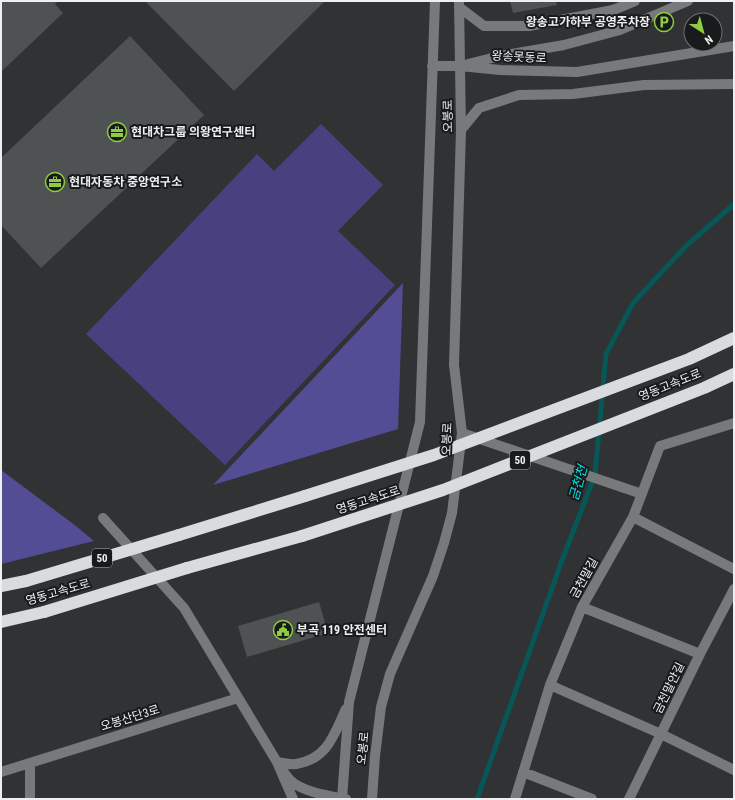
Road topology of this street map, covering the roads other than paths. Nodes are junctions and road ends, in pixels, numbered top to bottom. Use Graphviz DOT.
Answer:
graph roads {
  1 [pos="436,1"];
  2 [pos="635,1"];
  3 [pos="688,1"];
  4 [pos="459,4"];
  5 [pos="734,46"];
  6 [pos="432,66"];
  7 [pos="460,66"];
  8 [pos="734,84"];
  9 [pos="461,130"];
  10 [pos="734,338"];
  11 [pos="734,374"];
  12 [pos="734,423"];
  13 [pos="462,433"];
  14 [pos="642,494"];
  15 [pos="633,517"];
  16 [pos="103,518"];
  17 [pos="734,569"];
  18 [pos="1,586"];
  19 [pos="734,589"];
  20 [pos="582,607"];
  21 [pos="1,622"];
  22 [pos="700,654"];
  23 [pos="550,685"];
  24 [pos="238,698"];
  25 [pos="349,702"];
  26 [pos="661,734"];
  27 [pos="277,762"];
  28 [pos="30,763"];
  29 [pos="734,770"];
  30 [pos="1,772"];
  31 [pos="523,772"];
  32 [pos="30,799"];
  33 [pos="293,799"];
  34 [pos="342,799"];
  35 [pos="346,799"];
  36 [pos="372,799"];
  37 [pos="515,799"];
  38 [pos="592,799"];
  39 [pos="629,799"];
  1 -- 6 [label="street, 오봉로"];
  2 -- 4 [label="street"];
  3 -- 7 [label="street, 왕송못동로"];
  4 -- 7 [label="street, 오봉로"];
  5 -- 7 [label="street, 왕송못동로"];
  6 -- 7 [label="street, 왕송못동로"];
  6 -- 25 [label="street, 오봉로"];
  7 -- 9 [label="street, 오봉로"];
  8 -- 9 [label="street"];
  9 -- 13 [label="street, 오봉로"];
  10 -- 18 [label="highway, 영동고속도로 / 50, bridge"];
  11 -- 21 [label="highway, 영동고속도로 / 50, bridge"];
  12 -- 14 [label="street, 금천말길"];
  13 -- 14 [label="street"];
  13 -- 36 [label="street, 오봉로"];
  14 -- 15 [label="street, 금천말길"];
  15 -- 17 [label="street"];
  15 -- 20 [label="street, 금천말길"];
  16 -- 24 [label="street"];
  19 -- 22 [label="street, 금천말안길"];
  20 -- 22 [label="street"];
  20 -- 23 [label="street, 금천말길"];
  22 -- 26 [label="street, 금천말안길"];
  23 -- 26 [label="street"];
  23 -- 31 [label="street, 금천말길"];
  24 -- 27 [label="street"];
  24 -- 28 [label="street, 오봉산단3로"];
  25 -- 27 [label="street"];
  25 -- 34 [label="street, 오봉로"];
  26 -- 29 [label="street"];
  26 -- 39 [label="street, 금천말안길"];
  27 -- 33 [label="street"];
  27 -- 34 [label="street"];
  28 -- 30 [label="street, 오봉산단3로"];
  28 -- 32 [label="street"];
  31 -- 37 [label="street, 금천말길"];
  31 -- 38 [label="street"];
  34 -- 35 [label="street"];
}
